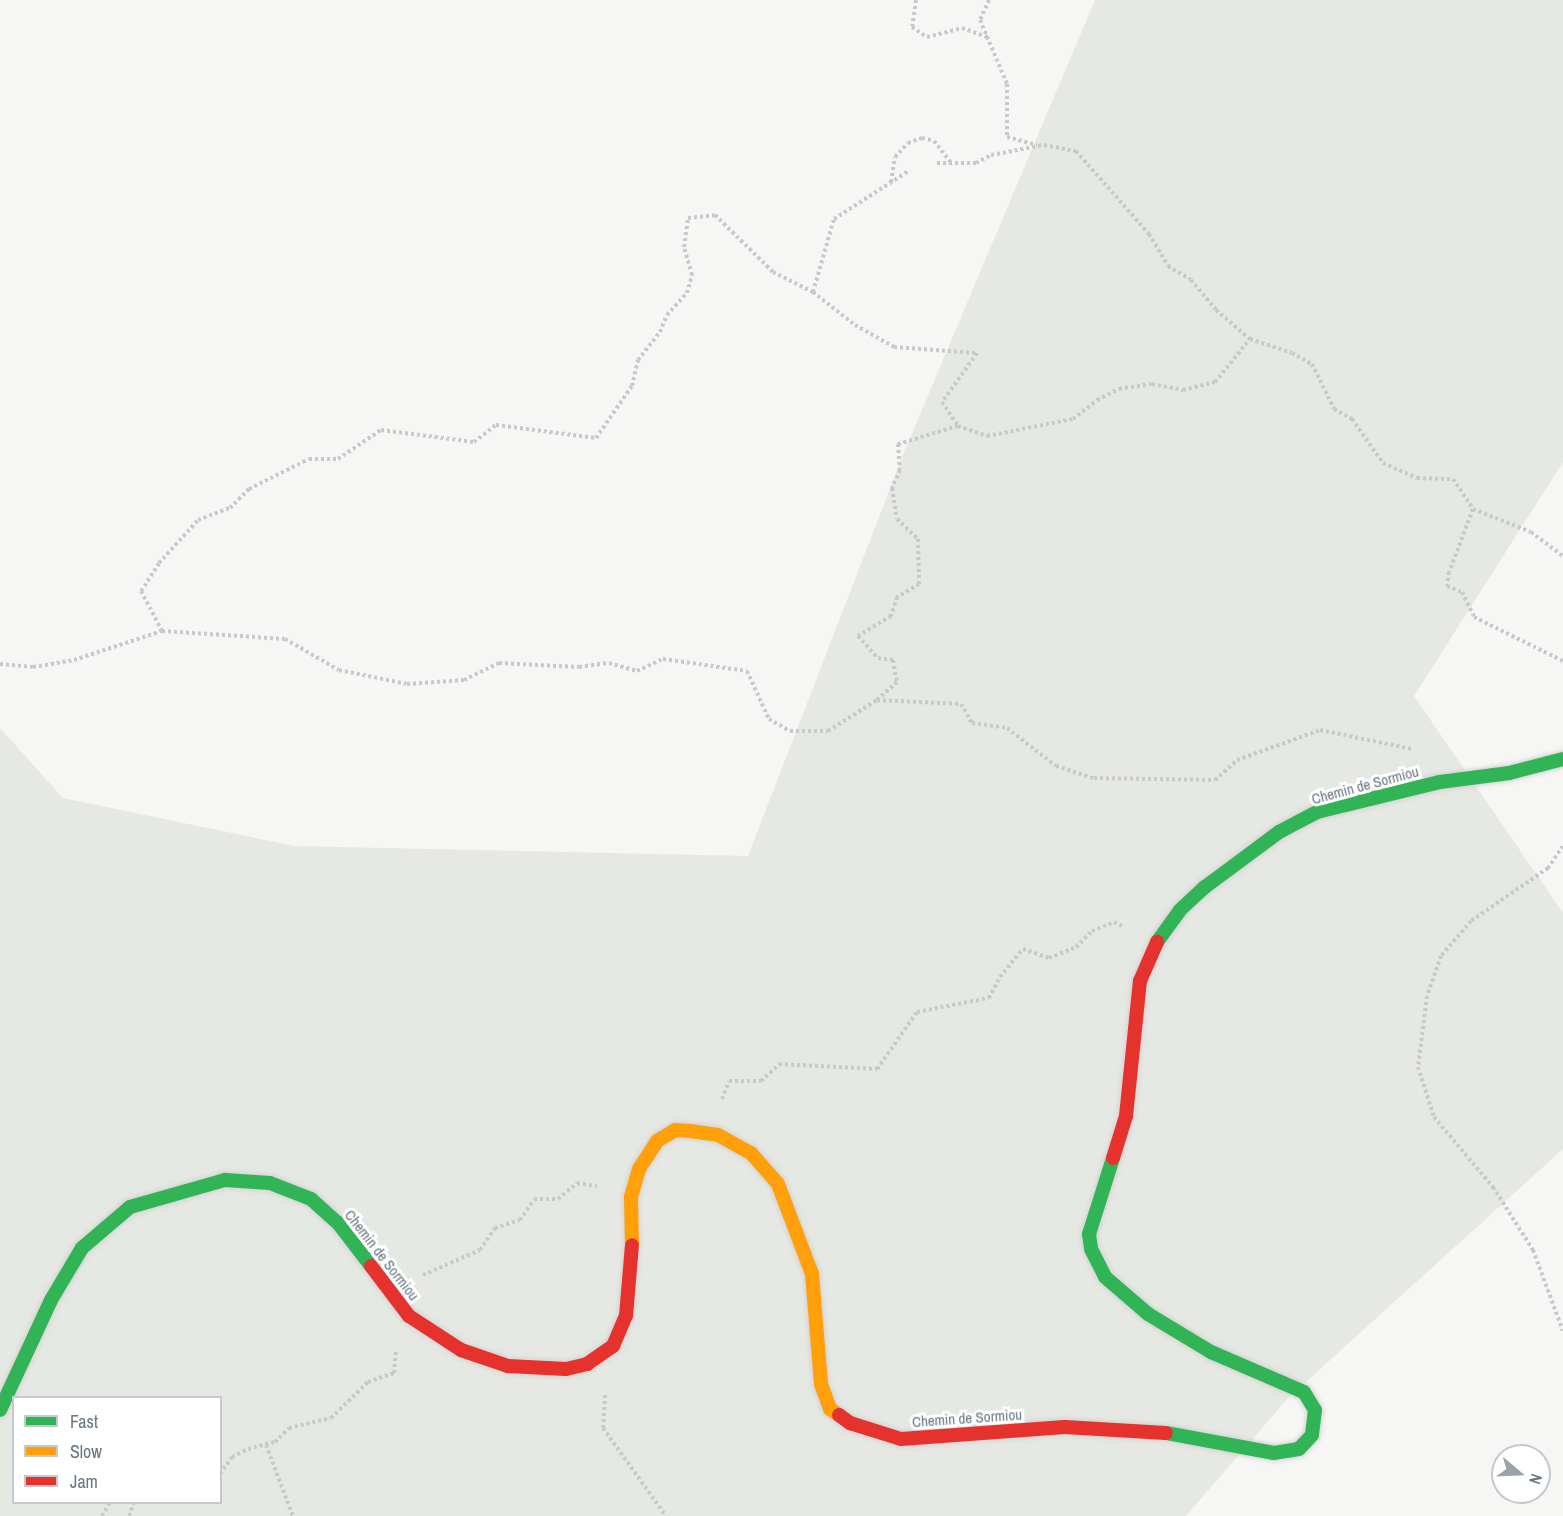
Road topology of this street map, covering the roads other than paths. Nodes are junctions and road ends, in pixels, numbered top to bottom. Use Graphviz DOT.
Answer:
graph roads {
  1 [pos="1563,759"];
  2 [pos="0,1410"];
  1 -- 2 [label="street, Chemin de Sormiou"];
}
